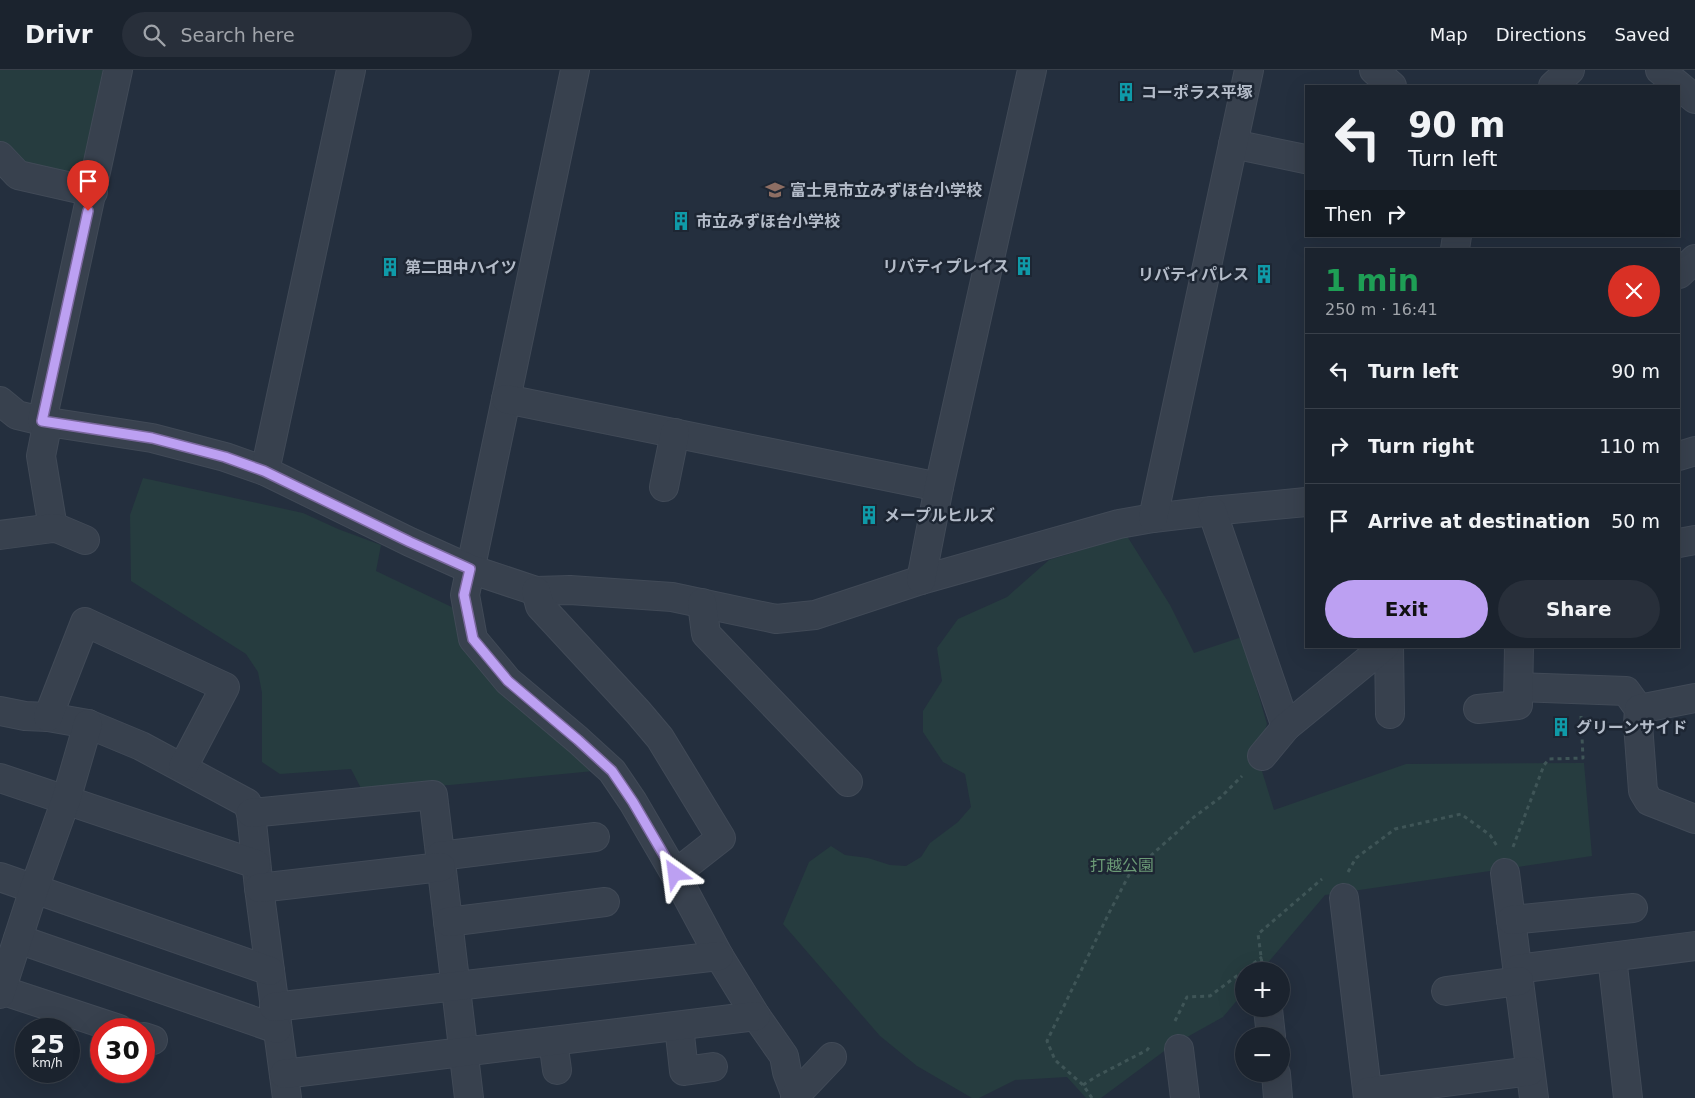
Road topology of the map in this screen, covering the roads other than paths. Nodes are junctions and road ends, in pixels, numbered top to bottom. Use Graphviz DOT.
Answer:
graph roads {
  1 [pos="118,70"];
  2 [pos="351,70"];
  3 [pos="575,70"];
  4 [pos="1032,70"];
  5 [pos="1249,70"];
  6 [pos="1374,70"];
  7 [pos="1570,70"];
  8 [pos="1660,70"];
  9 [pos="1391,85"];
  10 [pos="1554,85"];
  11 [pos="1678,85"];
  12 [pos="1680,87"];
  13 [pos="1695,100"];
  14 [pos="1233,144"];
  15 [pos="0,156"];
  16 [pos="1305,158"];
  17 [pos="93,192"];
  18 [pos="1695,259"];
  19 [pos="1680,273"];
  20 [pos="506,399"];
  21 [pos="0,401"];
  22 [pos="45,421"];
  23 [pos="675,433"];
  24 [pos="1695,451"];
  25 [pos="1680,456"];
  26 [pos="264,471"];
  27 [pos="664,487"];
  28 [pos="939,487"];
  29 [pos="1305,502"];
  30 [pos="1212,511"];
  31 [pos="1153,518"];
  32 [pos="53,528"];
  33 [pos="0,535"];
  34 [pos="84,540"];
  35 [pos="1695,540"];
  36 [pos="1680,544"];
  37 [pos="470,569"];
  38 [pos="920,580"];
  39 [pos="536,592"];
  40 [pos="702,603"];
  41 [pos="1383,648"];
  42 [pos="1384,648"];
  43 [pos="1519,648"];
  44 [pos="1519,686"];
  45 [pos="1695,698"];
  46 [pos="1478,709"];
  47 [pos="1639,709"];
  48 [pos="0,711"];
  49 [pos="1390,714"];
  50 [pos="48,717"];
  51 [pos="88,724"];
  52 [pos="1286,727"];
  53 [pos="1262,756"];
  54 [pos="183,767"];
  55 [pos="0,778"];
  56 [pos="848,782"];
  57 [pos="66,800"];
  58 [pos="251,813"];
  59 [pos="1695,819"];
  60 [pos="595,837"];
  61 [pos="1506,858"];
  62 [pos="441,862"];
  63 [pos="675,874"];
  64 [pos="258,876"];
  65 [pos="0,877"];
  66 [pos="1340,884"];
  67 [pos="34,888"];
  68 [pos="605,902"];
  69 [pos="1633,908"];
  70 [pos="1511,920"];
  71 [pos="448,922"];
  72 [pos="18,939"];
  73 [pos="1695,946"];
  74 [pos="719,956"];
  75 [pos="1612,957"];
  76 [pos="270,971"];
  77 [pos="1518,975"];
  78 [pos="456,986"];
  79 [pos="1446,990"];
  80 [pos="1,992"];
  81 [pos="756,1016"];
  82 [pos="276,1018"];
  83 [pos="90,1020"];
  84 [pos="678,1026"];
  85 [pos="553,1041"];
  86 [pos="1179,1049"];
  87 [pos="464,1052"];
  88 [pos="832,1057"];
  89 [pos="713,1067"];
  90 [pos="557,1070"];
  91 [pos="1530,1071"];
  92 [pos="1277,1082"];
  93 [pos="285,1086"];
  94 [pos="1368,1095"];
  95 [pos="796,1097"];
  96 [pos="469,1098"];
  97 [pos="1185,1098"];
  98 [pos="1278,1098"];
  99 [pos="1534,1098"];
  100 [pos="1628,1098"];
  1 -- 17 [label="street"];
  2 -- 26 [label="street"];
  3 -- 20 [label="street"];
  4 -- 28 [label="street"];
  5 -- 14 [label="street"];
  6 -- 9 [label="street"];
  7 -- 10 [label="street"];
  8 -- 11 [label="street"];
  12 -- 13 [label="street"];
  14 -- 16 [label="street"];
  14 -- 31 [label="street"];
  15 -- 17 [label="street"];
  17 -- 22 [label="street"];
  18 -- 19 [label="street"];
  20 -- 23 [label="street"];
  20 -- 37 [label="street"];
  21 -- 22 [label="street"];
  22 -- 26 [label="street"];
  22 -- 32 [label="street"];
  23 -- 27 [label="street"];
  23 -- 28 [label="street"];
  24 -- 25 [label="street"];
  26 -- 37 [label="street"];
  28 -- 38 [label="street"];
  29 -- 30 [label="street"];
  30 -- 31 [label="street"];
  30 -- 52 [label="street"];
  31 -- 38 [label="street"];
  32 -- 33 [label="street"];
  32 -- 34 [label="street"];
  35 -- 36 [label="street"];
  37 -- 39 [label="street"];
  37 -- 63 [label="street"];
  38 -- 40 [label="street"];
  39 -- 40 [label="street"];
  39 -- 63 [label="street"];
  40 -- 56 [label="street"];
  41 -- 52 [label="street"];
  42 -- 49 [label="street"];
  43 -- 44 [label="street"];
  44 -- 46 [label="street"];
  44 -- 47 [label="street"];
  45 -- 47 [label="street"];
  47 -- 59 [label="street"];
  48 -- 50 [label="street"];
  50 -- 51 [label="street"];
  50 -- 54 [label="street"];
  51 -- 54 [label="street"];
  51 -- 57 [label="street"];
  52 -- 53 [label="street"];
  54 -- 58 [label="street"];
  55 -- 57 [label="street"];
  57 -- 64 [label="street"];
  57 -- 67 [label="street"];
  58 -- 62 [label="street"];
  58 -- 64 [label="street"];
  60 -- 62 [label="street"];
  61 -- 70 [label="street"];
  62 -- 64 [label="street"];
  62 -- 71 [label="street"];
  63 -- 74 [label="street"];
  64 -- 76 [label="street"];
  65 -- 67 [label="street"];
  66 -- 94 [label="street"];
  67 -- 72 [label="street"];
  67 -- 76 [label="street"];
  68 -- 71 [label="street"];
  69 -- 70 [label="street"];
  70 -- 77 [label="street"];
  71 -- 78 [label="street"];
  72 -- 80 [label="street"];
  72 -- 82 [label="street"];
  73 -- 75 [label="street"];
  74 -- 78 [label="street"];
  74 -- 81 [label="street"];
  75 -- 77 [label="street"];
  75 -- 100 [label="street"];
  76 -- 82 [label="street"];
  77 -- 79 [label="street"];
  77 -- 91 [label="street"];
  78 -- 82 [label="street"];
  78 -- 87 [label="street"];
  80 -- 83 [label="street"];
  81 -- 84 [label="street"];
  81 -- 95 [label="street"];
  82 -- 93 [label="street"];
  84 -- 85 [label="street"];
  84 -- 89 [label="street"];
  85 -- 87 [label="street"];
  85 -- 90 [label="street"];
  86 -- 97 [label="street"];
  87 -- 93 [label="street"];
  87 -- 96 [label="street"];
  88 -- 95 [label="street"];
  91 -- 94 [label="street"];
  91 -- 99 [label="street"];
  92 -- 98 [label="street"];
}
